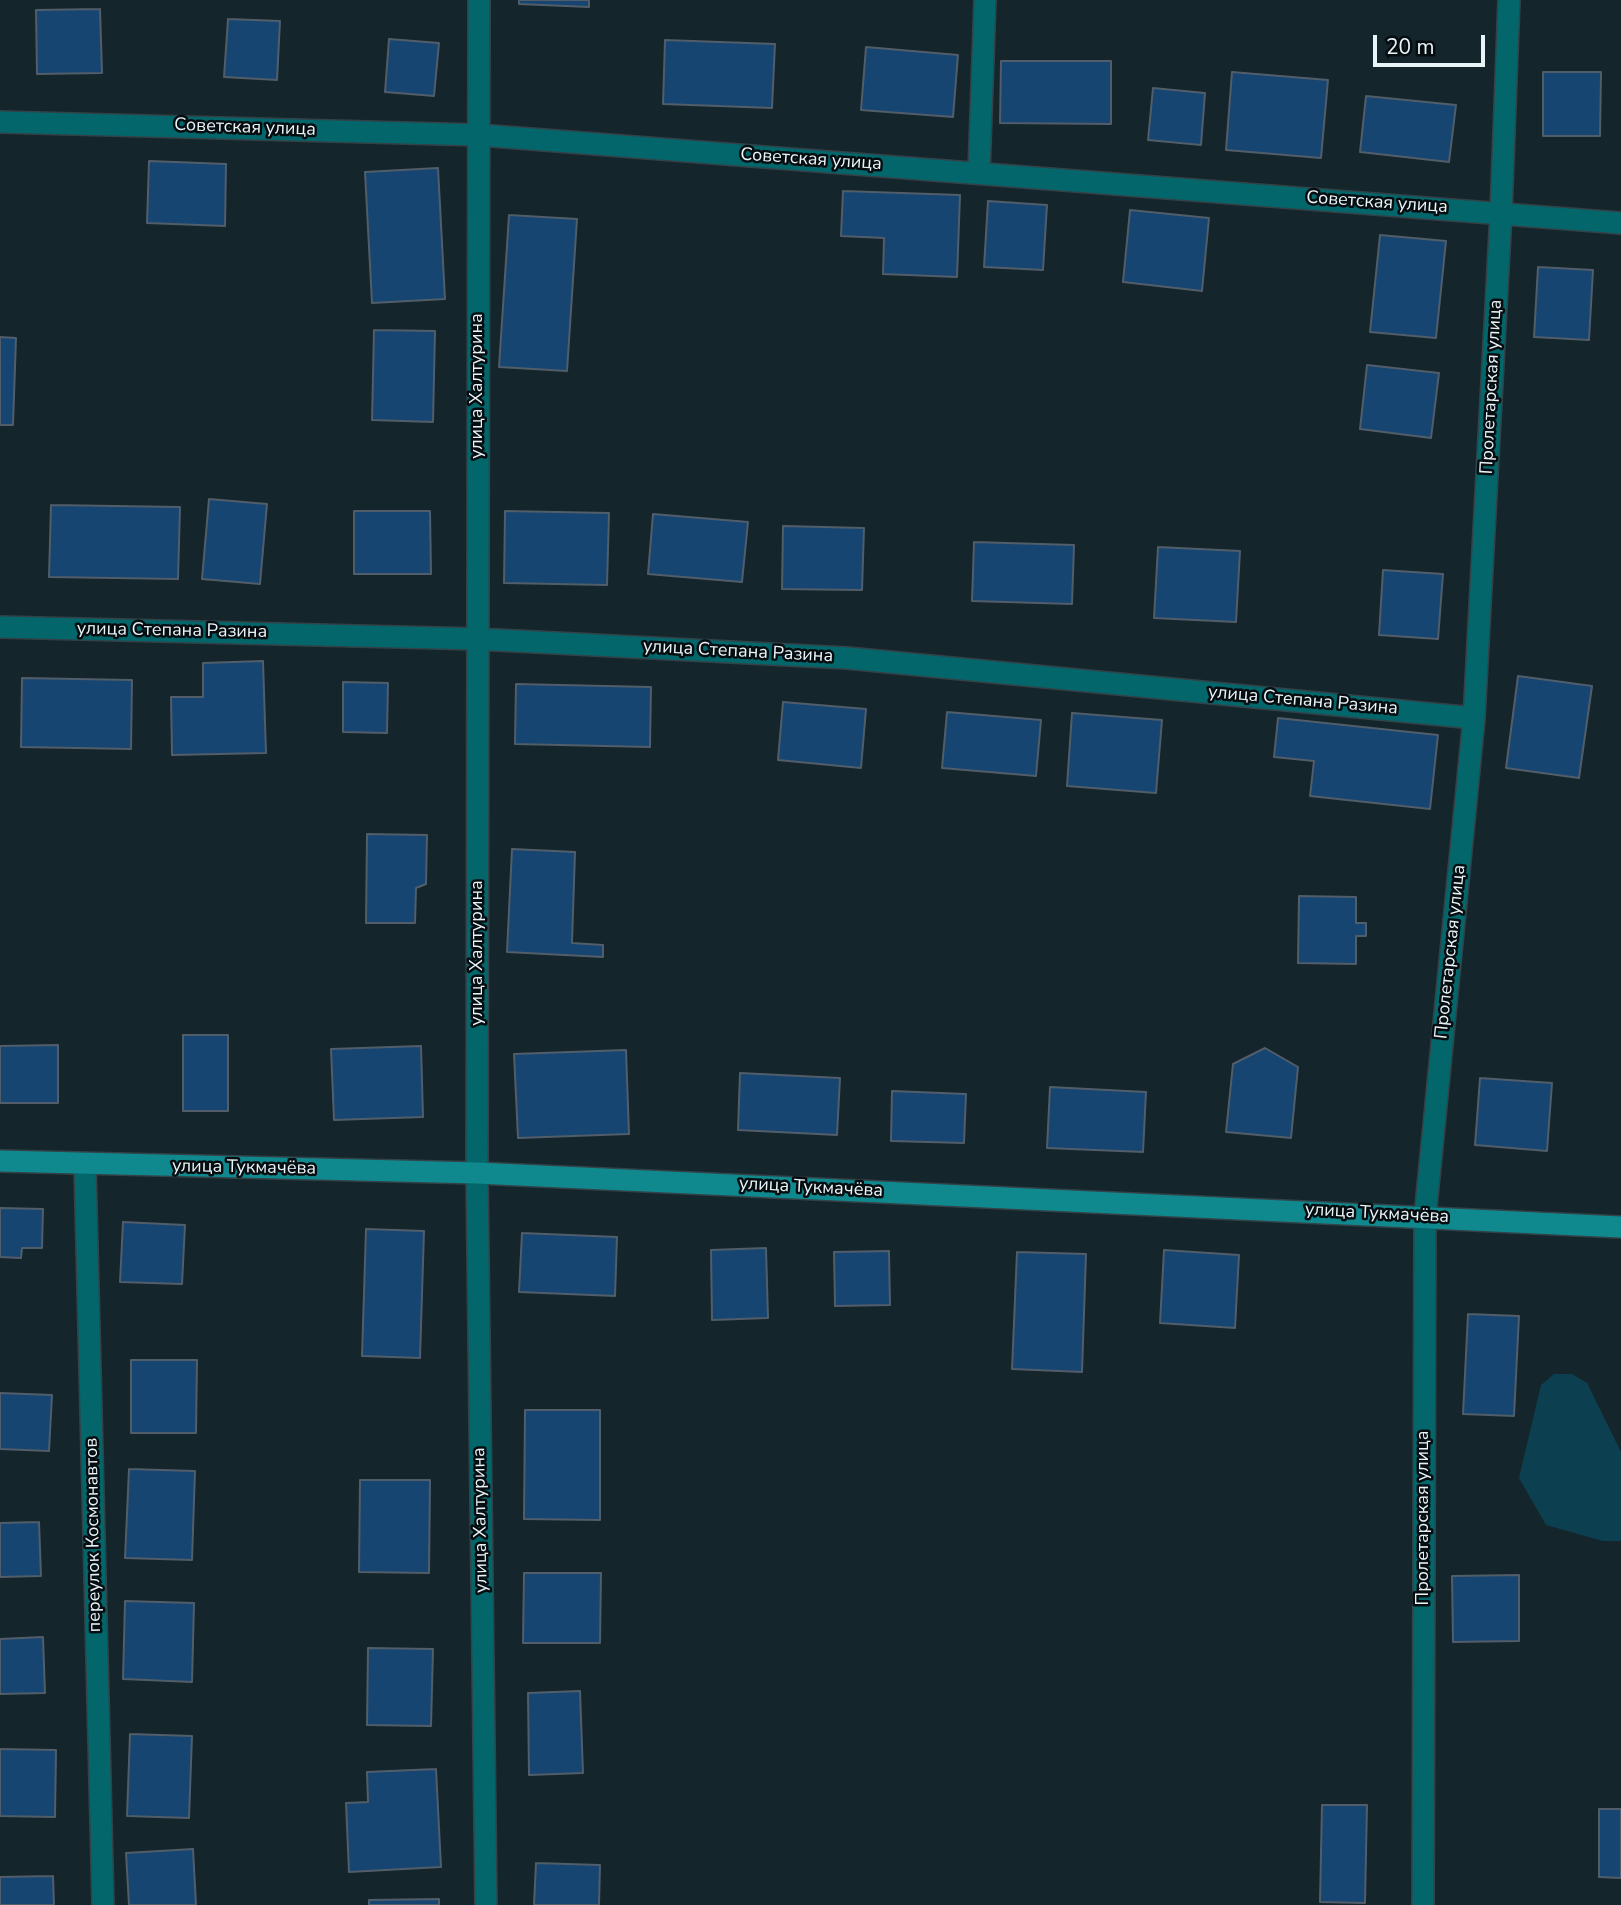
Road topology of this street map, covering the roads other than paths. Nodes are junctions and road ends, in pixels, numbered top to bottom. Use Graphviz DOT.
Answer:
graph roads {
  1 [pos="479,0"];
  2 [pos="985,0"];
  3 [pos="1508,0"];
  4 [pos="0,122"];
  5 [pos="479,135"];
  6 [pos="979,172"];
  7 [pos="1501,213"];
  8 [pos="1621,223"];
  9 [pos="0,626"];
  10 [pos="478,639"];
  11 [pos="1474,718"];
  12 [pos="0,1161"];
  13 [pos="85,1165"];
  14 [pos="477,1173"];
  15 [pos="1425,1217"];
  16 [pos="1621,1227"];
  17 [pos="103,1905"];
  18 [pos="486,1905"];
  19 [pos="1423,1905"];
  1 -- 5 [label="street, улица Халтурина"];
  2 -- 6 [label="street"];
  3 -- 7 [label="street, Пролетарская улица"];
  4 -- 5 [label="street, Советская улица"];
  5 -- 6 [label="street, Советская улица"];
  5 -- 10 [label="street, улица Халтурина"];
  6 -- 7 [label="street, Советская улица"];
  7 -- 8 [label="street, Советская улица"];
  7 -- 11 [label="street, Пролетарская улица"];
  9 -- 10 [label="street, улица Степана Разина"];
  10 -- 11 [label="street, улица Степана Разина"];
  10 -- 14 [label="street, улица Халтурина"];
  11 -- 15 [label="street, Пролетарская улица"];
  12 -- 13 [label="street, улица Тукмачёва"];
  13 -- 14 [label="street, улица Тукмачёва"];
  13 -- 17 [label="street, переулок Космонавтов"];
  14 -- 15 [label="street, улица Тукмачёва"];
  14 -- 18 [label="street, улица Халтурина"];
  15 -- 16 [label="street, улица Тукмачёва"];
  15 -- 19 [label="street, Пролетарская улица"];
}
